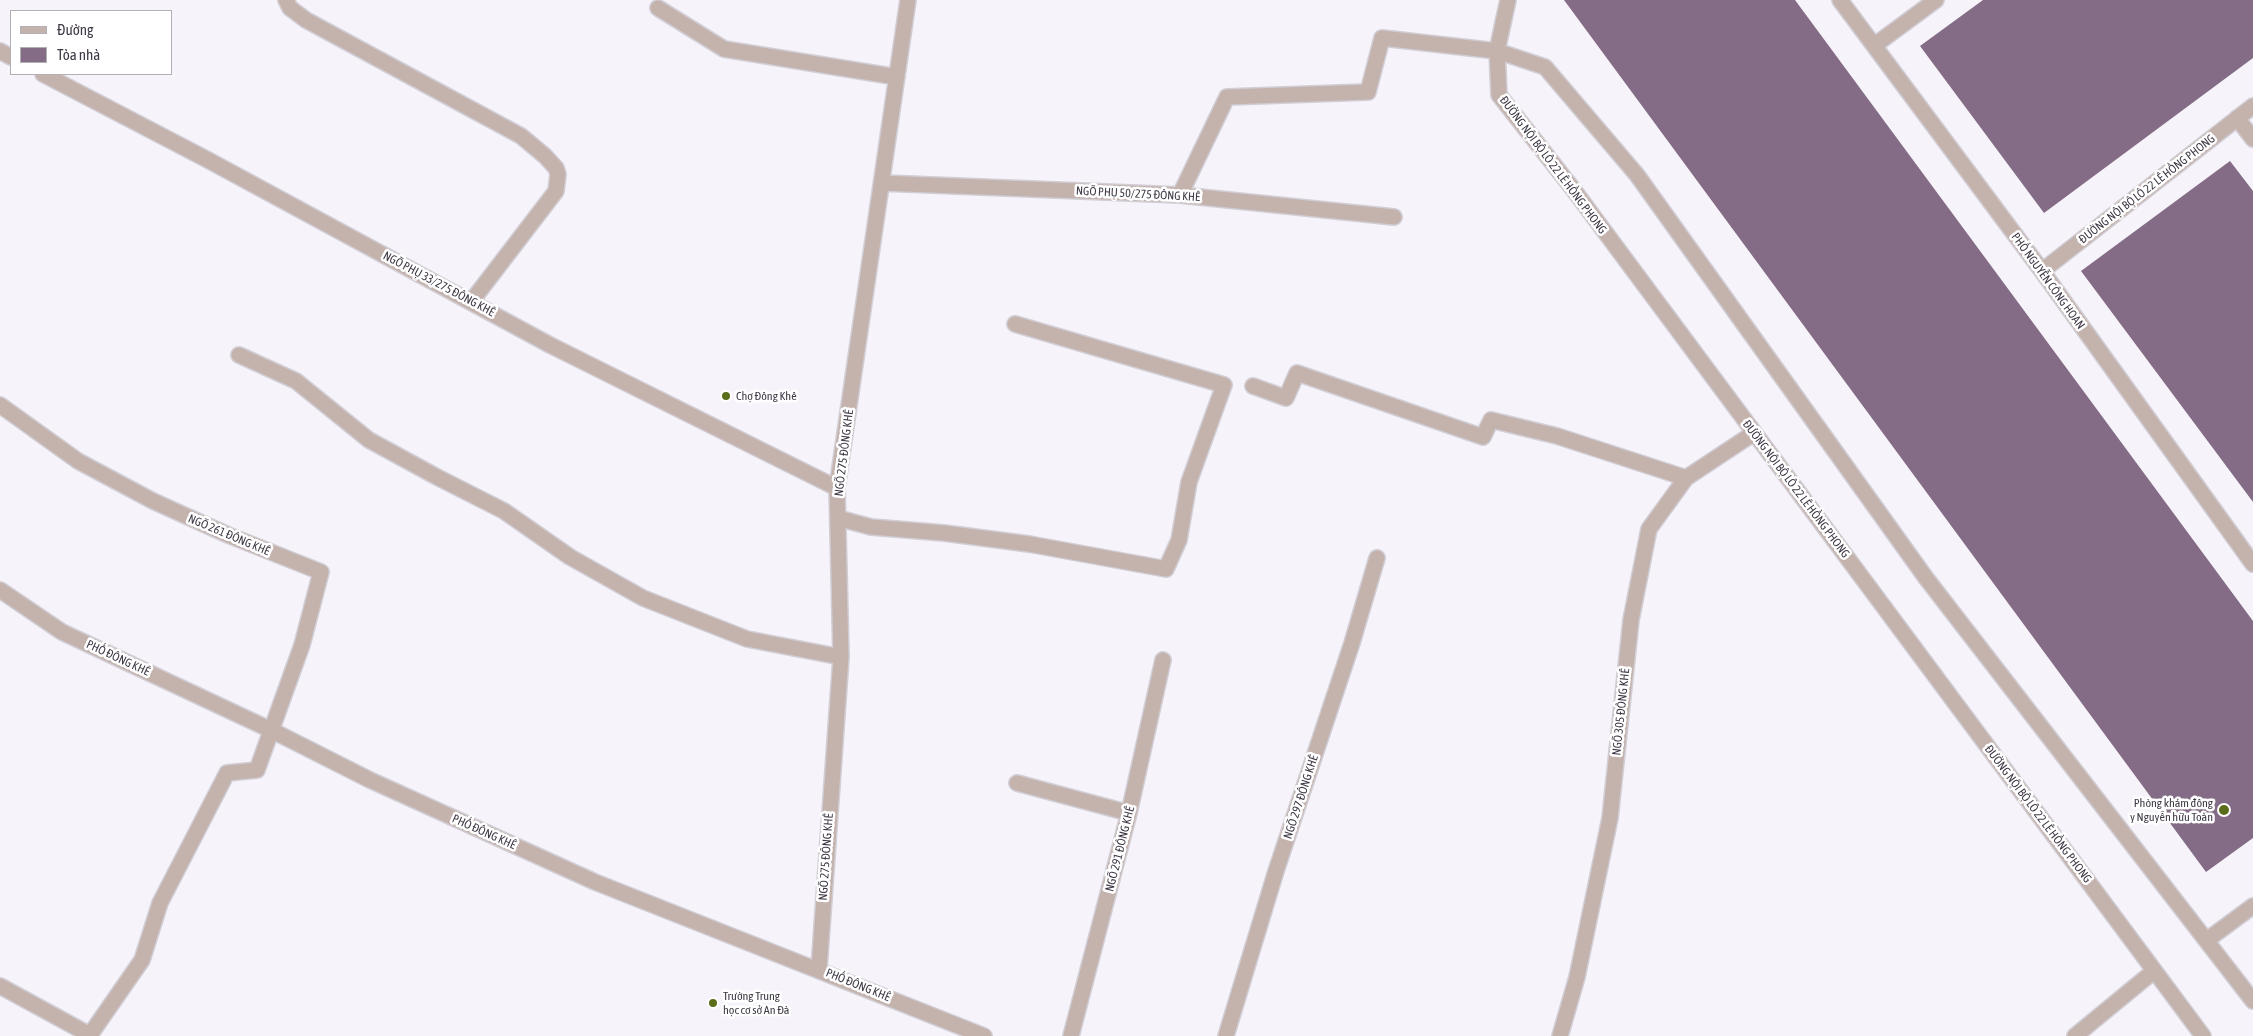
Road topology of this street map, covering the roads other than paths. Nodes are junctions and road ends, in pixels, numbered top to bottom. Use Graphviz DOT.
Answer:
graph roads {
  1 [pos="286,0"];
  2 [pos="908,0"];
  3 [pos="1508,0"];
  4 [pos="1840,0"];
  5 [pos="1936,0"];
  6 [pos="658,8"];
  7 [pos="1875,45"];
  8 [pos="1497,51"];
  9 [pos="45,75"];
  10 [pos="897,77"];
  11 [pos="2253,106"];
  12 [pos="2237,118"];
  13 [pos="2253,139"];
  14 [pos="882,183"];
  15 [pos="1180,195"];
  16 [pos="1394,217"];
  17 [pos="2042,271"];
  18 [pos="471,302"];
  19 [pos="1015,324"];
  20 [pos="239,354"];
  21 [pos="1253,386"];
  22 [pos="0,405"];
  23 [pos="1754,433"];
  24 [pos="1686,478"];
  25 [pos="837,488"];
  26 [pos="838,518"];
  27 [pos="1377,558"];
  28 [pos="2253,564"];
  29 [pos="0,590"];
  30 [pos="841,657"];
  31 [pos="1164,660"];
  32 [pos="271,730"];
  33 [pos="1017,783"];
  34 [pos="1129,813"];
  35 [pos="2253,906"];
  36 [pos="2207,940"];
  37 [pos="818,969"];
  38 [pos="2154,971"];
  39 [pos="0,986"];
  40 [pos="2253,1001"];
  41 [pos="984,1036"];
  42 [pos="1071,1036"];
  43 [pos="1226,1036"];
  44 [pos="1560,1036"];
  45 [pos="2075,1036"];
  46 [pos="2203,1036"];
  1 -- 18 [label="street"];
  2 -- 10 [label="street, NGÕ 275 ĐÔNG KHÊ"];
  3 -- 8 [label="street, ĐƯỜNG NỘI BỘ LÔ 22 LÊ HỒNG PHONG"];
  4 -- 7 [label="street, PHỐ NGUYỄN CÔNG HOAN"];
  5 -- 7 [label="street"];
  6 -- 10 [label="street"];
  7 -- 17 [label="street, PHỐ NGUYỄN CÔNG HOAN"];
  8 -- 15 [label="street"];
  8 -- 23 [label="street, ĐƯỜNG NỘI BỘ LÔ 22 LÊ HỒNG PHONG"];
  8 -- 36 [label="street"];
  9 -- 18 [label="street, NGÕ PHỤ 33/275 ĐÔNG KHÊ"];
  10 -- 14 [label="street, NGÕ 275 ĐÔNG KHÊ"];
  11 -- 12 [label="street, ĐƯỜNG NỘI BỘ LÔ 22 LÊ HỒNG PHONG"];
  12 -- 13 [label="street"];
  12 -- 17 [label="street, ĐƯỜNG NỘI BỘ LÔ 22 LÊ HỒNG PHONG"];
  14 -- 15 [label="street, NGÕ PHỤ 50/275 ĐÔNG KHÊ"];
  14 -- 25 [label="street, NGÕ 275 ĐÔNG KHÊ"];
  15 -- 16 [label="street, NGÕ PHỤ 50/275 ĐÔNG KHÊ"];
  17 -- 28 [label="street, PHỐ NGUYỄN CÔNG HOAN"];
  18 -- 25 [label="street, NGÕ PHỤ 33/275 ĐÔNG KHÊ"];
  19 -- 26 [label="street"];
  20 -- 30 [label="street"];
  21 -- 24 [label="street"];
  22 -- 32 [label="street, NGÕ 261 ĐÔNG KHÊ"];
  23 -- 24 [label="street, NGÕ 305 ĐÔNG KHÊ"];
  23 -- 38 [label="street, ĐƯỜNG NỘI BỘ LÔ 22 LÊ HỒNG PHONG"];
  24 -- 44 [label="street, NGÕ 305 ĐÔNG KHÊ"];
  25 -- 26 [label="street, NGÕ 275 ĐÔNG KHÊ"];
  26 -- 30 [label="street, NGÕ 275 ĐÔNG KHÊ"];
  27 -- 43 [label="street, NGÕ 297 ĐÔNG KHÊ"];
  29 -- 32 [label="street, PHỐ ĐÔNG KHÊ"];
  30 -- 37 [label="street, NGÕ 275 ĐÔNG KHÊ"];
  31 -- 34 [label="street, NGÕ 291 ĐÔNG KHÊ"];
  32 -- 37 [label="street, PHỐ ĐÔNG KHÊ"];
  32 -- 39 [label="street"];
  33 -- 34 [label="street"];
  34 -- 42 [label="street, NGÕ 291 ĐÔNG KHÊ"];
  35 -- 36 [label="street"];
  36 -- 40 [label="street"];
  37 -- 41 [label="street, PHỐ ĐÔNG KHÊ"];
  38 -- 45 [label="street"];
  38 -- 46 [label="street, ĐƯỜNG NỘI BỘ LÔ 22 LÊ HỒNG PHONG"];
}
